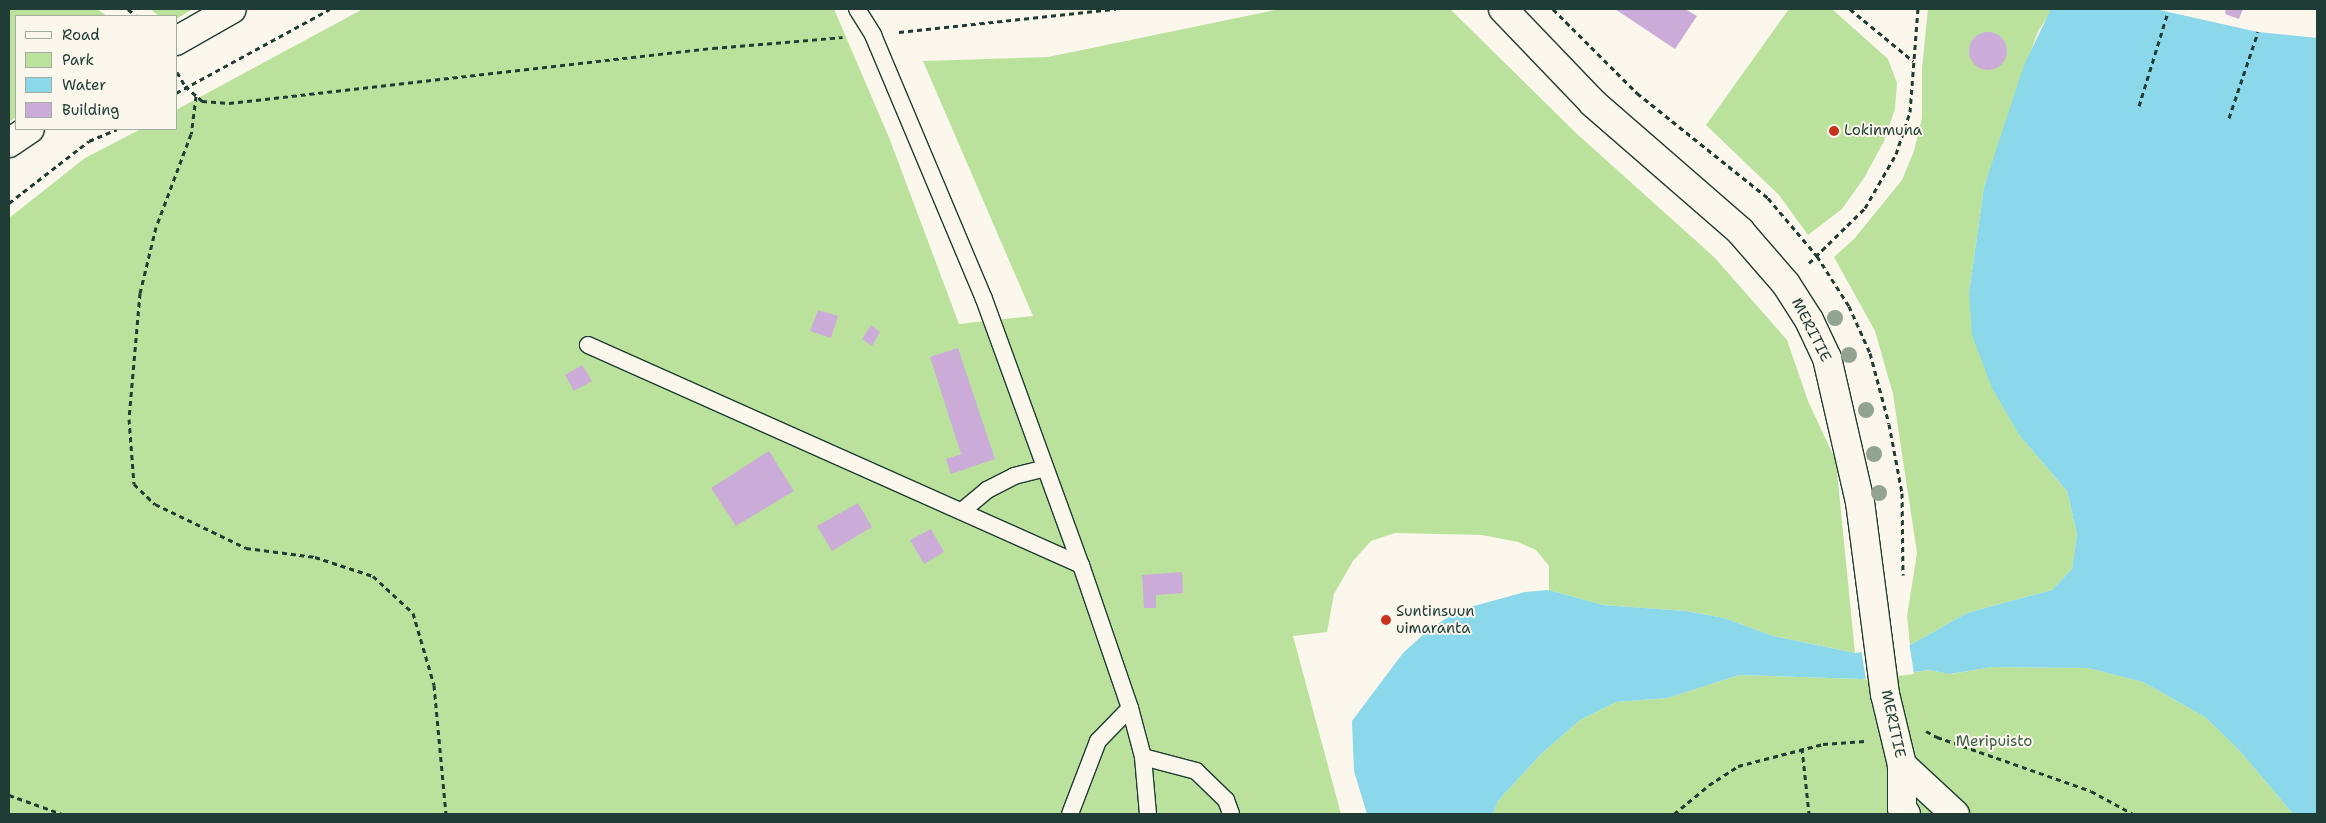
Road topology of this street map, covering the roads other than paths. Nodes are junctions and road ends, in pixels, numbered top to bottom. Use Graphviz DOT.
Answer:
graph roads {
  1 [pos="232,9"];
  2 [pos="857,9"];
  3 [pos="1503,9"];
  4 [pos="178,40"];
  5 [pos="28,130"];
  6 [pos="9,142"];
  7 [pos="588,344"];
  8 [pos="1045,468"];
  9 [pos="962,511"];
  10 [pos="1081,565"];
  11 [pos="1130,708"];
  12 [pos="1143,757"];
  13 [pos="1902,765"];
  14 [pos="1070,814"];
  15 [pos="1148,814"];
  16 [pos="1231,814"];
  17 [pos="1906,814"];
  18 [pos="1956,814"];
  1 -- 4 [label="street"];
  2 -- 8 [label="lane"];
  3 -- 13 [label="street, MERITIE"];
  5 -- 6 [label="street"];
  7 -- 9 [label="lane"];
  8 -- 9 [label="lane"];
  8 -- 10 [label="lane"];
  9 -- 10 [label="lane"];
  10 -- 11 [label="lane"];
  11 -- 12 [label="lane"];
  11 -- 14 [label="lane"];
  12 -- 15 [label="lane"];
  12 -- 16 [label="lane"];
  13 -- 17 [label="street, MERITIE"];
  13 -- 18 [label="street, MERITIE"];
}
